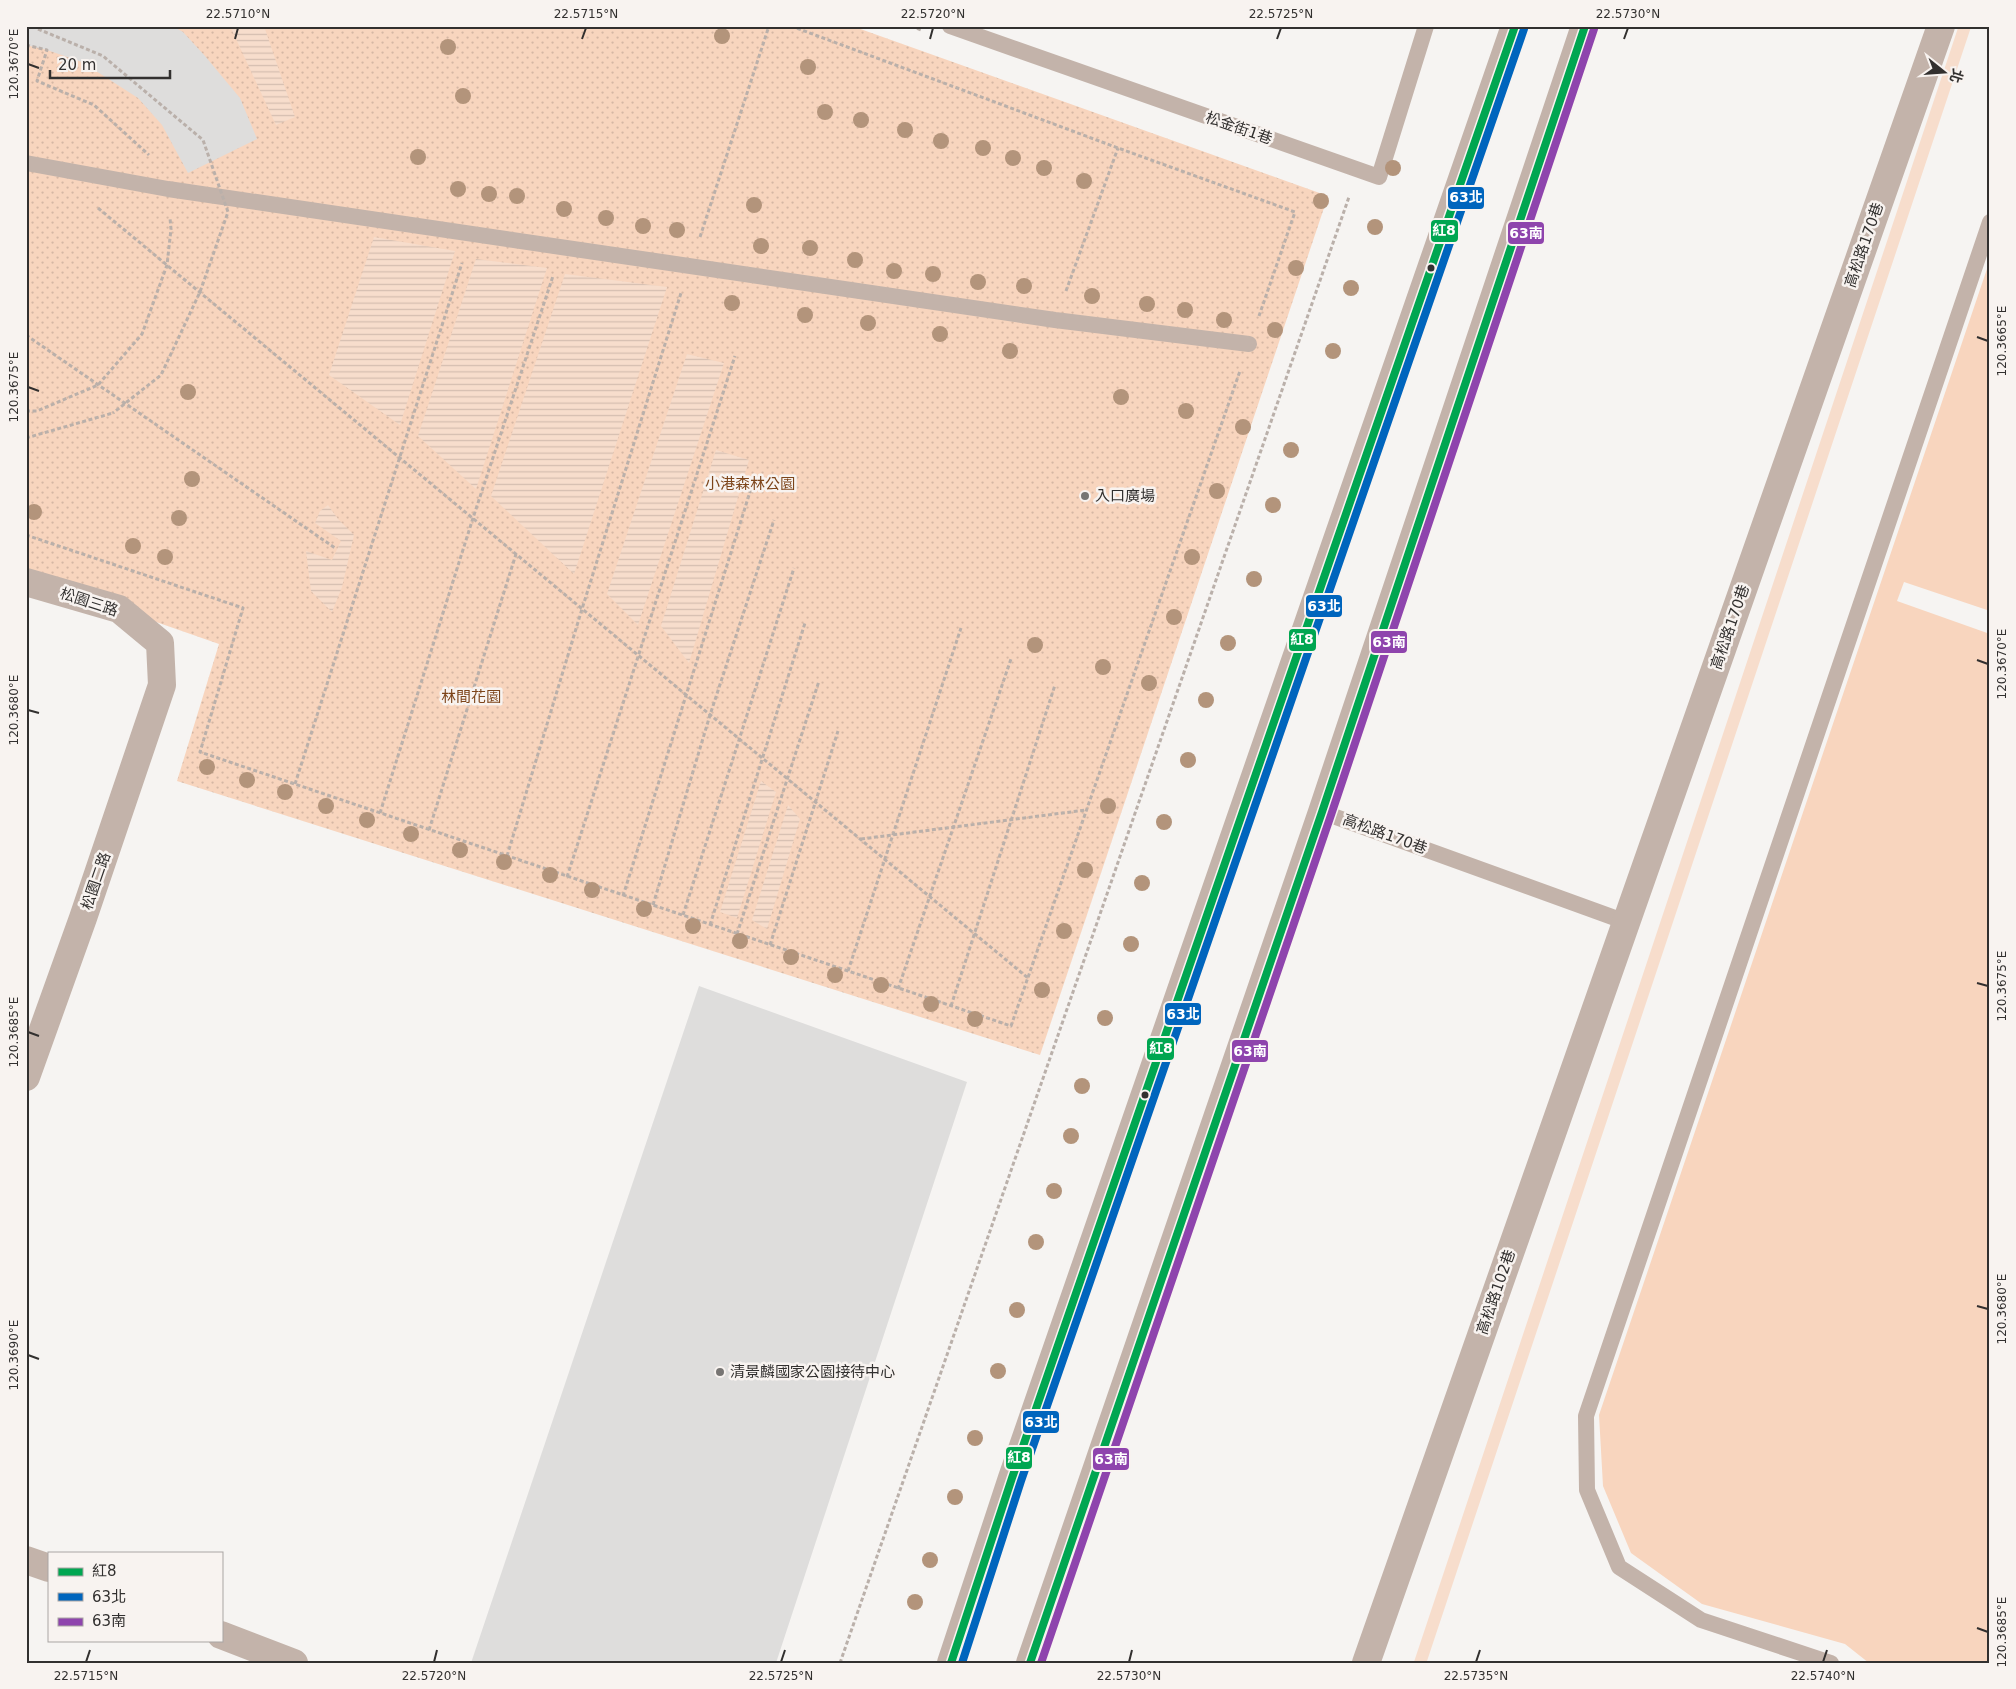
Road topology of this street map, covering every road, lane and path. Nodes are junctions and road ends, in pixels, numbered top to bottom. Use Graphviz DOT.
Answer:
graph roads {
  1 [pos="769,26"];
  2 [pos="791,26"];
  3 [pos="911,26"];
  4 [pos="950,26"];
  5 [pos="1426,26"];
  6 [pos="1515,26"];
  7 [pos="1585,26"];
  8 [pos="1941,26"];
  9 [pos="38,29"];
  10 [pos="930,33"];
  11 [pos="26,45"];
  12 [pos="1118,148"];
  13 [pos="26,163"];
  14 [pos="168,188"];
  15 [pos="1351,192"];
  16 [pos="92,203"];
  17 [pos="1990,222"];
  18 [pos="471,234"];
  19 [pos="562,247"];
  20 [pos="167,265"];
  21 [pos="690,266"];
  22 [pos="200,292"];
  23 [pos="1055,320"];
  24 [pos="26,335"];
  25 [pos="1249,344"];
  26 [pos="735,356"];
  27 [pos="98,384"];
  28 [pos="26,411"];
  29 [pos="26,438"];
  30 [pos="399,457"];
  31 [pos="755,476"];
  32 [pos="473,518"];
  33 [pos="774,520"];
  34 [pos="26,535"];
  35 [pos="335,548"];
  36 [pos="516,554"];
  37 [pos="794,568"];
  38 [pos="26,582"];
  39 [pos="582,609"];
  40 [pos="805,623"];
  41 [pos="961,628"];
  42 [pos="639,656"];
  43 [pos="1011,659"];
  44 [pos="820,681"];
  45 [pos="162,685"];
  46 [pos="1055,685"];
  47 [pos="687,696"];
  48 [pos="710,715"];
  49 [pos="838,731"];
  50 [pos="740,740"];
  51 [pos="763,759"];
  52 [pos="788,780"];
  53 [pos="295,784"];
  54 [pos="815,802"];
  55 [pos="1086,810"];
  56 [pos="1322,812"];
  57 [pos="380,813"];
  58 [pos="1011,820"];
  59 [pos="955,827"];
  60 [pos="429,830"];
  61 [pos="893,835"];
  62 [pos="860,840"];
  63 [pos="507,856"];
  64 [pos="884,859"];
  65 [pos="567,877"];
  66 [pos="623,896"];
  67 [pos="931,897"];
  68 [pos="653,905"];
  69 [pos="683,915"];
  70 [pos="1626,922"];
  71 [pos="710,925"];
  72 [pos="973,933"];
  73 [pos="737,934"];
  74 [pos="770,945"];
  75 [pos="848,971"];
  76 [pos="1028,978"];
  77 [pos="898,989"];
  78 [pos="951,1006"];
  79 [pos="26,1077"];
  80 [pos="26,1560"];
  81 [pos="48,1568"];
  82 [pos="222,1635"];
  83 [pos="294,1663"];
  84 [pos="840,1663"];
  85 [pos="951,1663"];
  86 [pos="1030,1663"];
  87 [pos="1366,1663"];
  88 [pos="1831,1663"];
  1 -- 21 [label="path"];
  2 -- 12 [label="path"];
  3 -- 10 [label="path"];
  4 -- 5 [label="lane, 松金街1巷"];
  6 -- 85 [label="street"];
  7 -- 56 [label="street"];
  8 -- 70 [label="street, 高松路170巷"];
  9 -- 22 [label="path, bridge"];
  11 -- 14 [label="path"];
  12 -- 23 [label="path"];
  12 -- 25 [label="path"];
  13 -- 14 [label="lane"];
  14 -- 18 [label="lane"];
  14 -- 20 [label="path"];
  15 -- 84 [label="path"];
  16 -- 20 [label="path"];
  17 -- 88 [label="lane"];
  18 -- 19 [label="lane"];
  18 -- 30 [label="path"];
  19 -- 21 [label="lane"];
  19 -- 32 [label="path"];
  20 -- 22 [label="path"];
  20 -- 27 [label="path"];
  21 -- 23 [label="lane"];
  21 -- 39 [label="path"];
  22 -- 29 [label="path, bridge"];
  22 -- 30 [label="path"];
  23 -- 25 [label="lane"];
  24 -- 27 [label="path"];
  25 -- 55 [label="path"];
  26 -- 42 [label="path"];
  27 -- 28 [label="path"];
  27 -- 35 [label="path"];
  30 -- 32 [label="path"];
  30 -- 53 [label="path"];
  31 -- 47 [label="path"];
  32 -- 36 [label="path"];
  32 -- 57 [label="path"];
  33 -- 48 [label="path"];
  34 -- 53 [label="path"];
  36 -- 39 [label="path"];
  36 -- 60 [label="path"];
  37 -- 50 [label="path"];
  38 -- 45 [label="street, 松園三路"];
  39 -- 42 [label="path"];
  39 -- 63 [label="path"];
  40 -- 51 [label="path"];
  41 -- 61 [label="path"];
  42 -- 47 [label="path"];
  42 -- 65 [label="path"];
  43 -- 59 [label="path"];
  44 -- 52 [label="path"];
  45 -- 79 [label="street, 松園二路"];
  46 -- 58 [label="path"];
  47 -- 48 [label="path"];
  47 -- 66 [label="path"];
  48 -- 50 [label="path"];
  48 -- 68 [label="path"];
  49 -- 54 [label="path"];
  50 -- 51 [label="path"];
  50 -- 69 [label="path"];
  51 -- 52 [label="path"];
  51 -- 71 [label="path"];
  52 -- 54 [label="path"];
  52 -- 73 [label="path"];
  53 -- 57 [label="path"];
  54 -- 62 [label="path"];
  54 -- 74 [label="path"];
  55 -- 58 [label="path"];
  55 -- 76 [label="path"];
  56 -- 70 [label="lane, 高松路170巷"];
  56 -- 86 [label="street"];
  57 -- 60 [label="path"];
  58 -- 59 [label="path"];
  58 -- 72 [label="path"];
  59 -- 61 [label="path"];
  59 -- 67 [label="path"];
  60 -- 63 [label="path"];
  61 -- 62 [label="path"];
  61 -- 64 [label="path"];
  62 -- 64 [label="path"];
  63 -- 65 [label="path"];
  64 -- 67 [label="path"];
  64 -- 75 [label="path"];
  65 -- 66 [label="path"];
  66 -- 68 [label="path"];
  67 -- 72 [label="path"];
  67 -- 77 [label="path"];
  68 -- 69 [label="path"];
  69 -- 71 [label="path"];
  70 -- 87 [label="street, 高松路102巷"];
  71 -- 73 [label="path"];
  72 -- 76 [label="path"];
  72 -- 78 [label="path"];
  73 -- 74 [label="path"];
  74 -- 75 [label="path"];
  75 -- 77 [label="path"];
  76 -- 78 [label="path"];
  77 -- 78 [label="path"];
  80 -- 81 [label="street"];
  82 -- 83 [label="street"];
}
